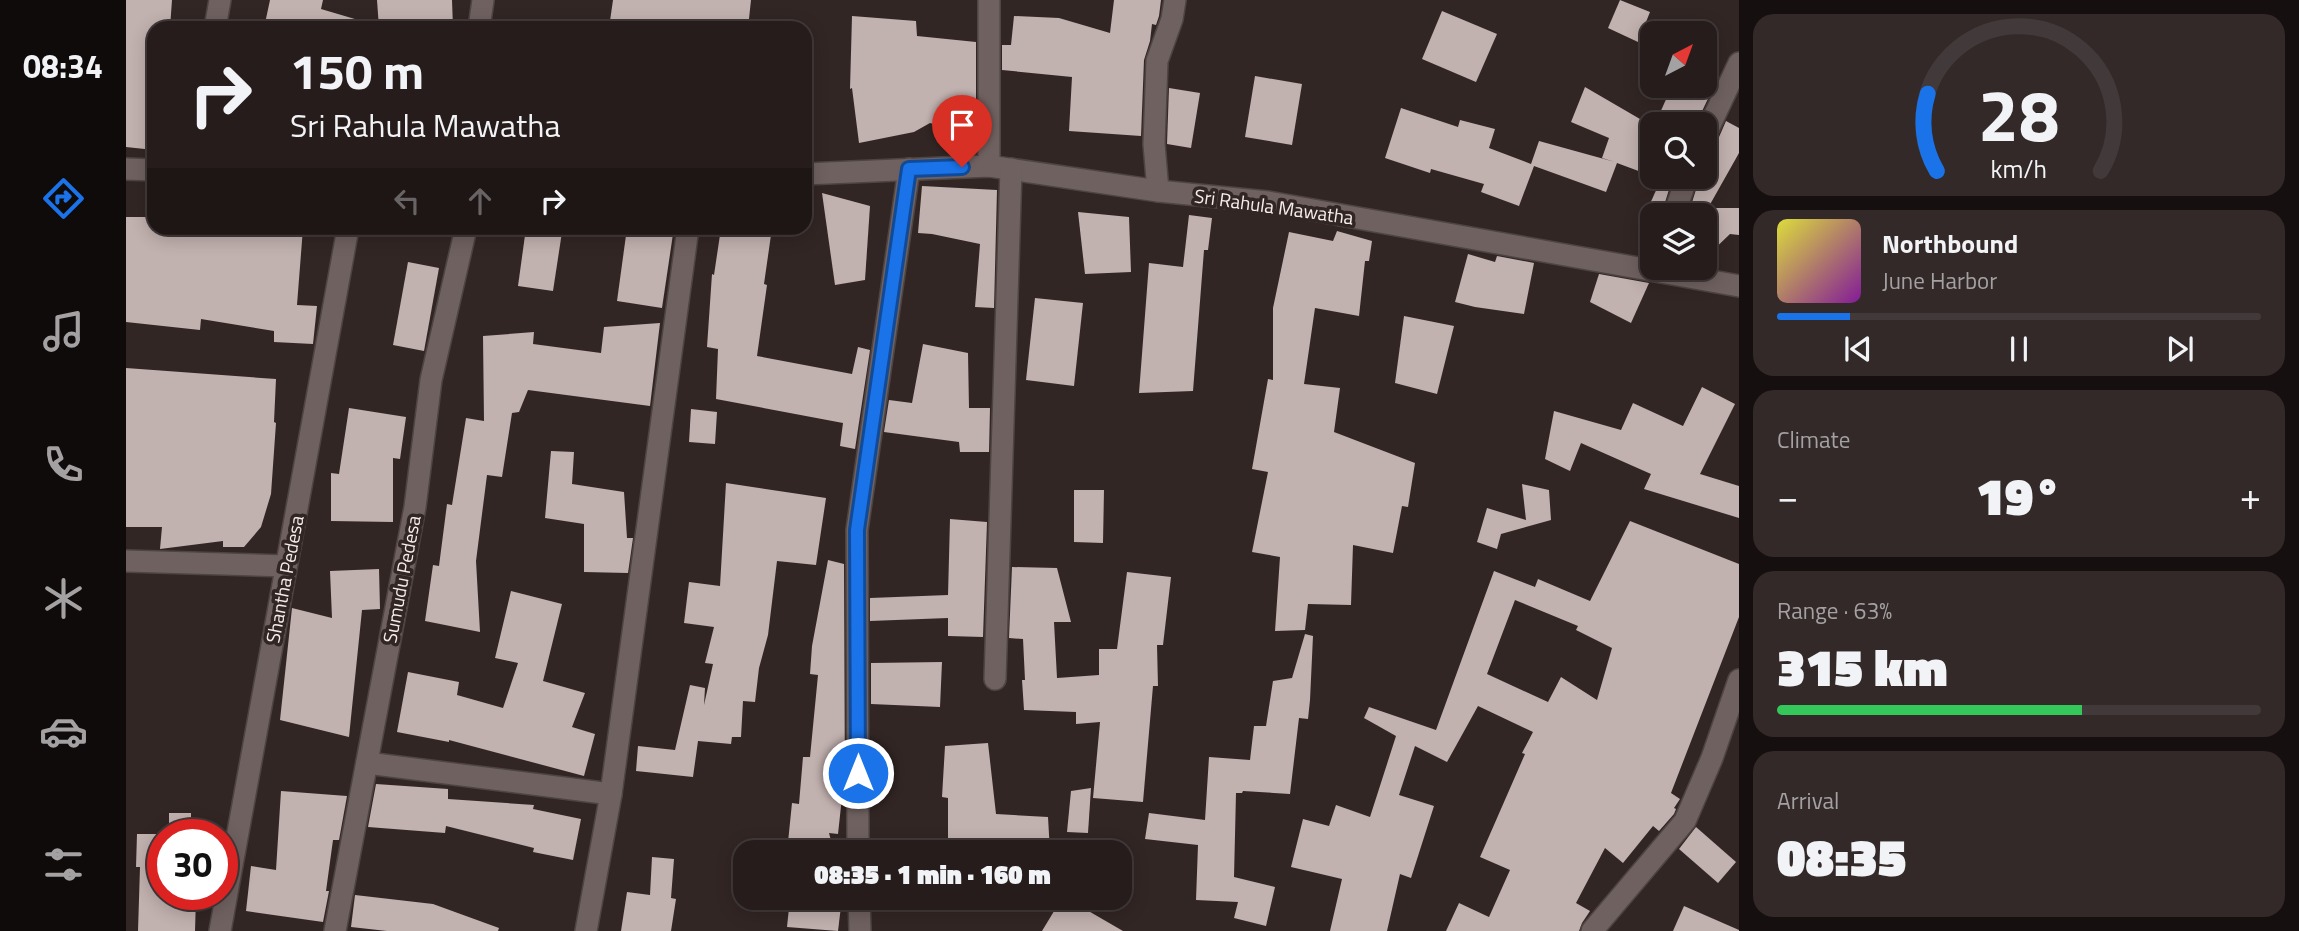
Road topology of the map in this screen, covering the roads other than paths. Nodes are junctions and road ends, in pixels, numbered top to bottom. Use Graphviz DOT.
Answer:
graph roads {
  1 [pos="220,0"];
  2 [pos="483,0"];
  3 [pos="989,0"];
  4 [pos="1175,0"];
  5 [pos="216,21"];
  6 [pos="480,21"];
  7 [pos="1739,62"];
  8 [pos="1716,112"];
  9 [pos="989,166"];
  10 [pos="126,169"];
  11 [pos="909,169"];
  12 [pos="1011,169"];
  13 [pos="147,170"];
  14 [pos="812,174"];
  15 [pos="1158,191"];
  16 [pos="347,235"];
  17 [pos="464,235"];
  18 [pos="687,235"];
  19 [pos="1640,266"];
  20 [pos="1710,280"];
  21 [pos="1739,286"];
  22 [pos="126,561"];
  23 [pos="286,566"];
  24 [pos="995,679"];
  25 [pos="1739,680"];
  26 [pos="367,763"];
  27 [pos="611,794"];
  28 [pos="858,840"];
  29 [pos="859,910"];
  30 [pos="220,931"];
  31 [pos="335,931"];
  32 [pos="586,931"];
  33 [pos="860,931"];
  34 [pos="1592,931"];
  1 -- 5 [label="street"];
  2 -- 6 [label="street"];
  3 -- 9 [label="street"];
  4 -- 15 [label="street"];
  7 -- 8 [label="street"];
  9 -- 11 [label="street, Sri Rahula Mawatha"];
  9 -- 12 [label="street, Sri Rahula Mawatha"];
  10 -- 13 [label="street"];
  11 -- 14 [label="street, Sri Rahula Mawatha"];
  11 -- 28 [label="street"];
  12 -- 15 [label="street, Sri Rahula Mawatha"];
  12 -- 24 [label="street"];
  15 -- 19 [label="street, Sri Rahula Mawatha"];
  16 -- 23 [label="street, Shantha Pedesa"];
  17 -- 26 [label="street, Sumudu Pedesa"];
  18 -- 27 [label="street"];
  20 -- 21 [label="street, Sri Rahula Mawatha"];
  22 -- 23 [label="street"];
  23 -- 30 [label="street, Shantha Pedesa"];
  25 -- 34 [label="street"];
  26 -- 27 [label="street"];
  26 -- 31 [label="street, Sumudu Pedesa"];
  27 -- 32 [label="street"];
  29 -- 33 [label="street"];
}
